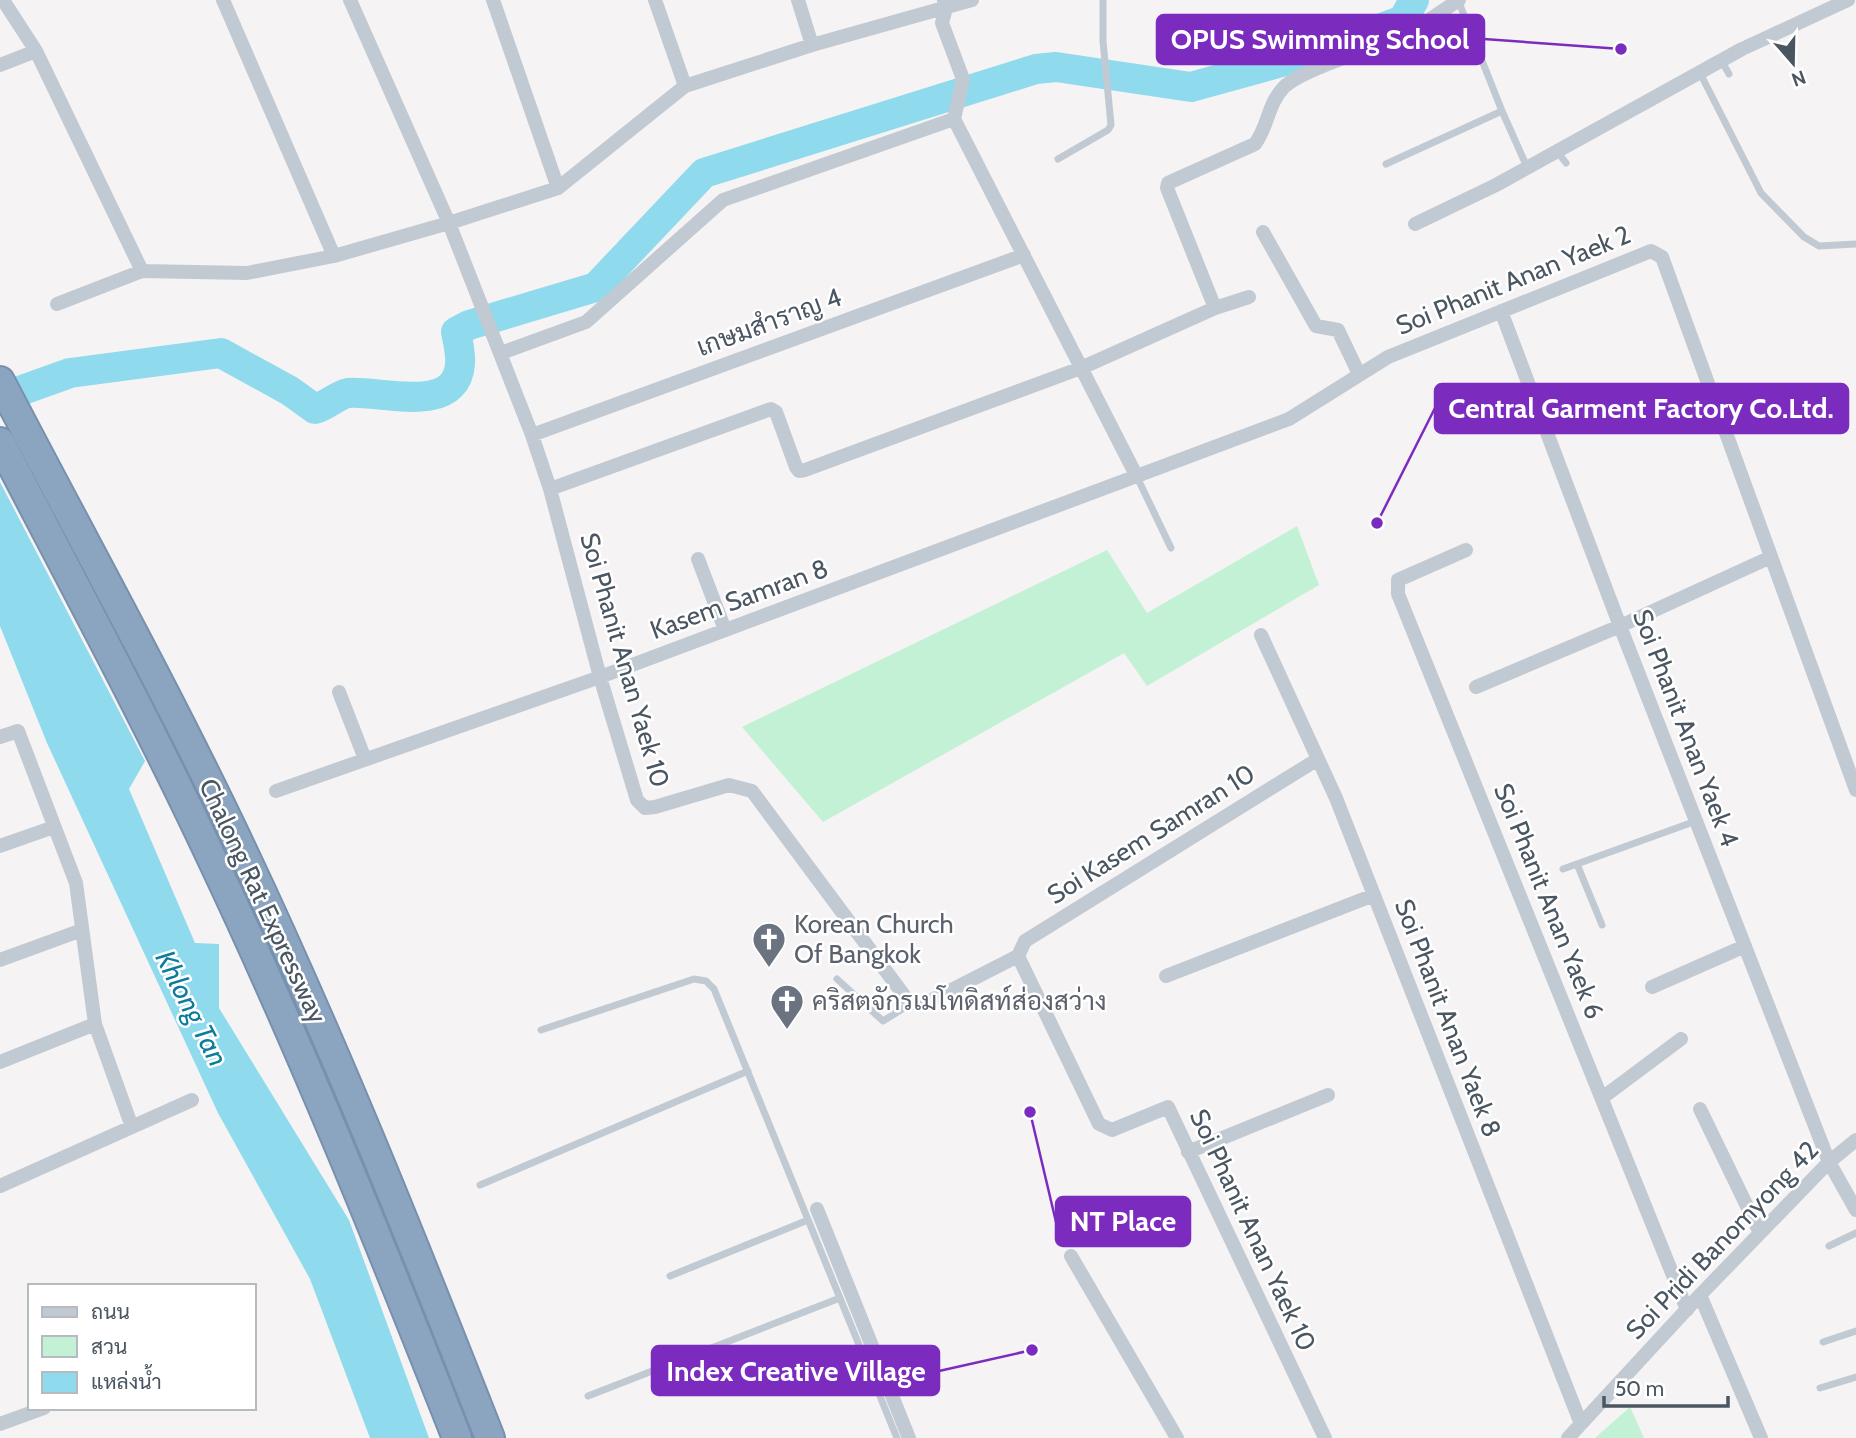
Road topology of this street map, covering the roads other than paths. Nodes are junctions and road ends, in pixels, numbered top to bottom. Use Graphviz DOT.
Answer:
graph roads {
  1 [pos="3,0"];
  2 [pos="223,0"];
  3 [pos="351,0"];
  4 [pos="493,0"];
  5 [pos="655,0"];
  6 [pos="798,0"];
  7 [pos="972,0"];
  8 [pos="1103,0"];
  9 [pos="1459,0"];
  10 [pos="1848,0"];
  11 [pos="945,4"];
  12 [pos="812,45"];
  13 [pos="36,51"];
  14 [pos="1721,60"];
  15 [pos="0,65"];
  16 [pos="1699,72"];
  17 [pos="1729,74"];
  18 [pos="685,86"];
  19 [pos="1502,111"];
  20 [pos="954,119"];
  21 [pos="1557,150"];
  22 [pos="1058,159"];
  23 [pos="1566,163"];
  24 [pos="1386,164"];
  25 [pos="1527,167"];
  26 [pos="558,188"];
  27 [pos="449,223"];
  28 [pos="1415,223"];
  29 [pos="1263,232"];
  30 [pos="1856,244"];
  31 [pos="1024,255"];
  32 [pos="334,256"];
  33 [pos="142,271"];
  34 [pos="1250,297"];
  35 [pos="57,304"];
  36 [pos="1215,308"];
  37 [pos="1501,311"];
  38 [pos="502,354"];
  39 [pos="1081,368"];
  40 [pos="1359,374"];
  41 [pos="0,381"];
  42 [pos="532,435"];
  43 [pos="0,442"];
  44 [pos="1137,477"];
  45 [pos="550,489"];
  46 [pos="1171,548"];
  47 [pos="1466,550"];
  48 [pos="1772,557"];
  49 [pos="698,559"];
  50 [pos="1620,626"];
  51 [pos="725,630"];
  52 [pos="1261,635"];
  53 [pos="600,677"];
  54 [pos="1476,687"];
  55 [pos="340,692"];
  56 [pos="0,737"];
  57 [pos="1318,759"];
  58 [pos="365,760"];
  59 [pos="1856,790"];
  60 [pos="276,791"];
  61 [pos="1696,821"];
  62 [pos="54,827"];
  63 [pos="0,846"];
  64 [pos="1577,864"];
  65 [pos="1563,869"];
  66 [pos="1374,895"];
  67 [pos="1602,925"];
  68 [pos="82,930"];
  69 [pos="1745,946"];
  70 [pos="1018,956"];
  71 [pos="0,960"];
  72 [pos="1166,976"];
  73 [pos="837,979"];
  74 [pos="1652,987"];
  75 [pos="913,1003"];
  76 [pos="95,1024"];
  77 [pos="541,1030"];
  78 [pos="1681,1039"];
  79 [pos="0,1062"];
  80 [pos="748,1071"];
  81 [pos="1328,1096"];
  82 [pos="1602,1098"];
  83 [pos="192,1100"];
  84 [pos="1700,1109"];
  85 [pos="132,1127"];
  86 [pos="1856,1140"];
  87 [pos="1188,1152"];
  88 [pos="1829,1162"];
  89 [pos="480,1185"];
  90 [pos="0,1186"];
  91 [pos="1856,1210"];
  92 [pos="813,1214"];
  93 [pos="1760,1233"];
  94 [pos="1856,1233"];
  95 [pos="1829,1246"];
  96 [pos="1071,1256"];
  97 [pos="670,1276"];
  98 [pos="1700,1295"];
  99 [pos="840,1298"];
  100 [pos="1687,1310"];
  101 [pos="1856,1331"];
  102 [pos="1824,1342"];
  103 [pos="1856,1377"];
  104 [pos="1820,1388"];
  105 [pos="588,1396"];
  106 [pos="38,1410"];
  107 [pos="0,1424"];
  108 [pos="1581,1424"];
  109 [pos="1763,1435"];
  110 [pos="1569,1437"];
  111 [pos="457,1438"];
  112 [pos="490,1438"];
  113 [pos="897,1438"];
  114 [pos="909,1438"];
  115 [pos="1177,1438"];
  116 [pos="1325,1438"];
  1 -- 13 [label="street"];
  2 -- 32 [label="street"];
  3 -- 27 [label="street, Soi Phanit Anan Yaek 10"];
  4 -- 26 [label="street"];
  5 -- 18 [label="street"];
  6 -- 12 [label="street"];
  7 -- 11 [label="street"];
  8 -- 22 [label="lane"];
  9 -- 19 [label="lane"];
  9 -- 36 [label="street"];
  10 -- 14 [label="street"];
  11 -- 12 [label="street"];
  11 -- 20 [label="street"];
  12 -- 18 [label="street"];
  13 -- 15 [label="street"];
  13 -- 33 [label="street"];
  14 -- 16 [label="street"];
  14 -- 17 [label="lane"];
  16 -- 21 [label="street"];
  16 -- 30 [label="lane"];
  18 -- 26 [label="street"];
  19 -- 24 [label="lane"];
  19 -- 25 [label="lane"];
  20 -- 31 [label="street"];
  20 -- 38 [label="street"];
  21 -- 23 [label="lane"];
  21 -- 25 [label="street"];
  25 -- 28 [label="street"];
  26 -- 27 [label="street"];
  27 -- 32 [label="street"];
  27 -- 38 [label="street, Soi Phanit Anan Yaek 10"];
  29 -- 40 [label="street"];
  31 -- 39 [label="street"];
  31 -- 42 [label="street, เกษมสำราญ 4"];
  32 -- 33 [label="street"];
  33 -- 35 [label="street"];
  34 -- 36 [label="street"];
  36 -- 39 [label="street"];
  37 -- 40 [label="street, Soi Phanit Anan Yaek 2"];
  37 -- 48 [label="street, Soi Phanit Anan Yaek 2"];
  37 -- 50 [label="street, Soi Phanit Anan Yaek 4"];
  38 -- 42 [label="street, Soi Phanit Anan Yaek 10"];
  39 -- 44 [label="street"];
  39 -- 45 [label="street"];
  40 -- 44 [label="street, Soi Phanit Anan Yaek 2"];
  41 -- 112 [label="highway, Chalong Rat Expressway"];
  42 -- 45 [label="street, Soi Phanit Anan Yaek 10"];
  43 -- 111 [label="highway, Chalong Rat Expressway"];
  44 -- 46 [label="lane"];
  44 -- 51 [label="street, Kasem Samran 8"];
  45 -- 53 [label="street, Soi Phanit Anan Yaek 10"];
  47 -- 82 [label="street, Soi Phanit Anan Yaek 6"];
  48 -- 50 [label="street"];
  48 -- 59 [label="street, Soi Phanit Anan Yaek 2"];
  49 -- 51 [label="street"];
  50 -- 54 [label="street"];
  50 -- 61 [label="street, Soi Phanit Anan Yaek 4"];
  51 -- 53 [label="street, Kasem Samran 8"];
  52 -- 57 [label="street, Soi Phanit Anan Yaek 8"];
  53 -- 58 [label="street, Kasem Samran 8"];
  53 -- 75 [label="street, Soi Phanit Anan Yaek 10"];
  55 -- 58 [label="street"];
  56 -- 62 [label="street"];
  57 -- 66 [label="street, Soi Phanit Anan Yaek 8"];
  57 -- 70 [label="street, Soi Kasem Samran 10"];
  58 -- 60 [label="street, Kasem Samran 8"];
  61 -- 64 [label="lane"];
  61 -- 69 [label="street, Soi Phanit Anan Yaek 4"];
  62 -- 63 [label="street"];
  62 -- 68 [label="street"];
  64 -- 65 [label="lane"];
  64 -- 67 [label="lane"];
  66 -- 72 [label="street"];
  66 -- 108 [label="street, Soi Phanit Anan Yaek 8"];
  68 -- 71 [label="street"];
  68 -- 76 [label="street"];
  69 -- 74 [label="street"];
  69 -- 88 [label="street, Soi Phanit Anan Yaek 4"];
  70 -- 75 [label="street"];
  70 -- 87 [label="street, Soi Phanit Anan Yaek 10"];
  73 -- 75 [label="lane"];
  76 -- 79 [label="street"];
  76 -- 85 [label="street"];
  77 -- 80 [label="lane"];
  78 -- 82 [label="street"];
  80 -- 89 [label="lane"];
  80 -- 92 [label="lane"];
  81 -- 87 [label="street"];
  82 -- 100 [label="street, Soi Phanit Anan Yaek 6"];
  83 -- 85 [label="street"];
  84 -- 93 [label="street"];
  85 -- 90 [label="street"];
  86 -- 88 [label="street, Soi Pridi Banomyong 42"];
  87 -- 116 [label="street, Soi Phanit Anan Yaek 10"];
  88 -- 91 [label="street, Soi Phanit Anan Yaek 4"];
  88 -- 93 [label="street, Soi Pridi Banomyong 42"];
  92 -- 97 [label="lane"];
  92 -- 99 [label="lane"];
  92 -- 114 [label="street"];
  93 -- 98 [label="street, Soi Pridi Banomyong 42"];
  94 -- 95 [label="lane"];
  96 -- 115 [label="street"];
  98 -- 100 [label="street, Soi Pridi Banomyong 42"];
  98 -- 109 [label="street"];
  99 -- 105 [label="lane"];
  99 -- 113 [label="lane"];
  100 -- 108 [label="street, Soi Pridi Banomyong 42"];
  101 -- 102 [label="lane"];
  103 -- 104 [label="lane"];
  106 -- 107 [label="street"];
  108 -- 110 [label="street, Soi Pridi Banomyong 42"];
}
